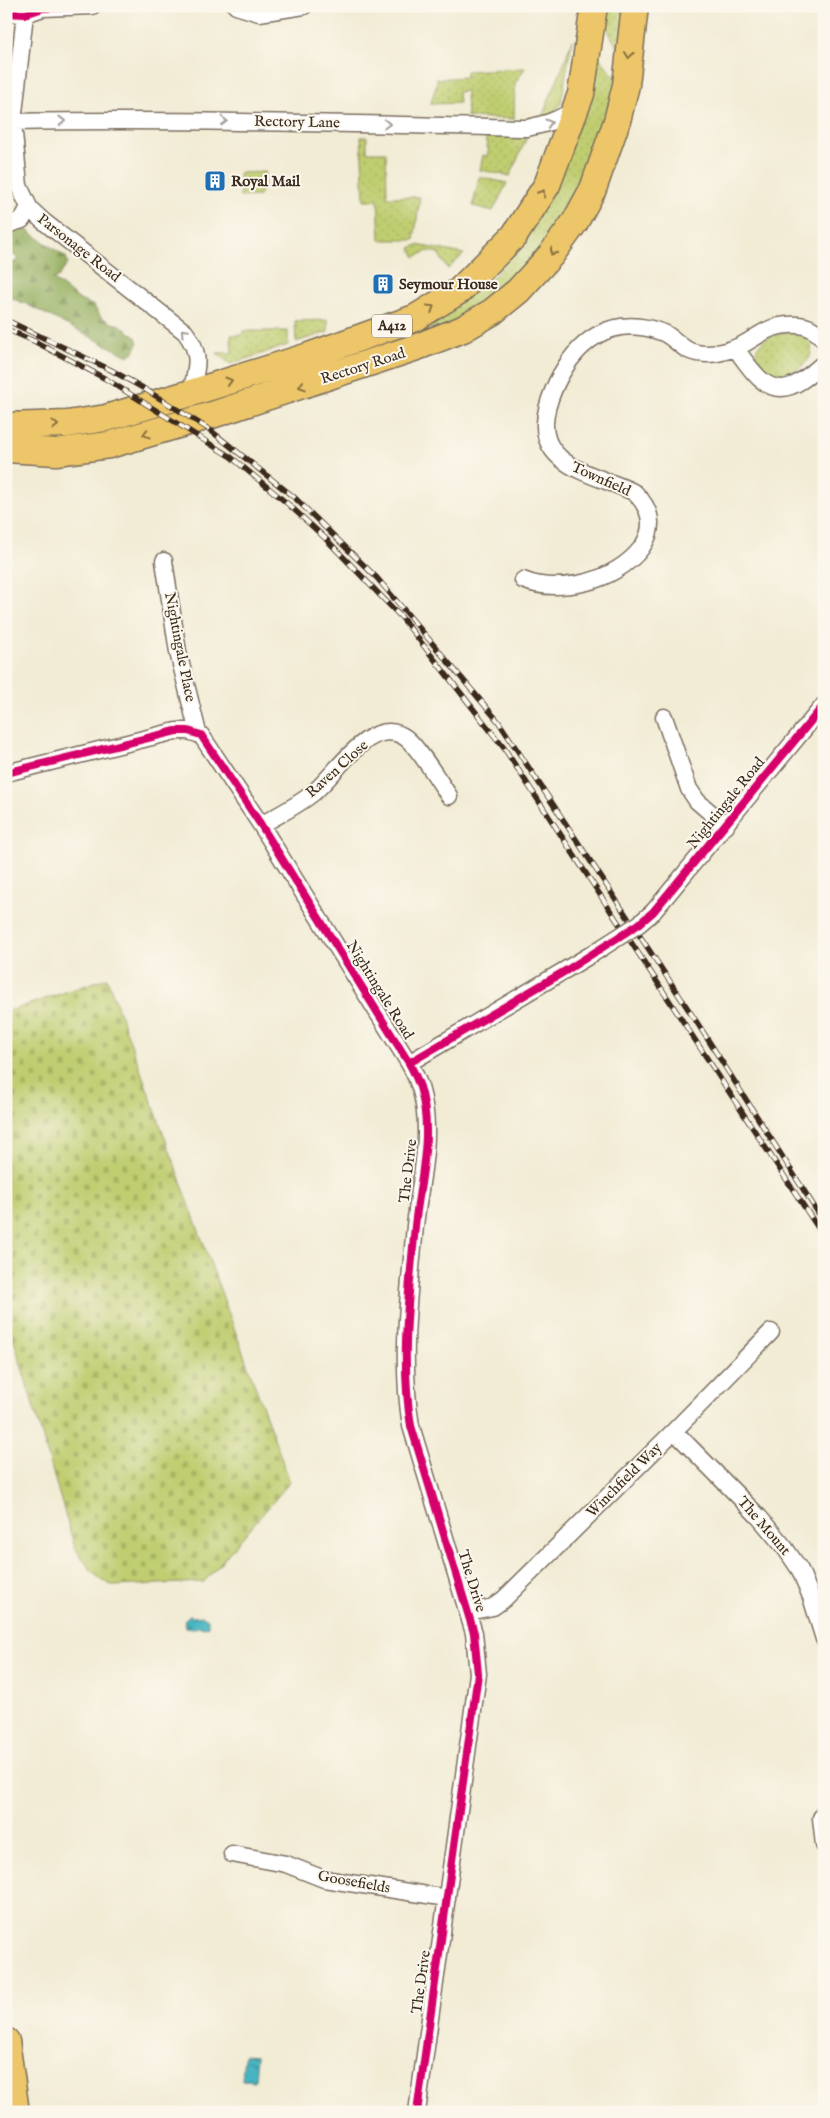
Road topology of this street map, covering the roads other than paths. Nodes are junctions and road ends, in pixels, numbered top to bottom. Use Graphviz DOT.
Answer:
graph roads {
  1 [pos="92,6"];
  2 [pos="236,6"];
  3 [pos="304,6"];
  4 [pos="594,6"];
  5 [pos="636,6"];
  6 [pos="6,13"];
  7 [pos="25,14"];
  8 [pos="576,108"];
  9 [pos="13,122"];
  10 [pos="29,207"];
  11 [pos="6,225"];
  12 [pos="824,340"];
  13 [pos="736,349"];
  14 [pos="824,363"];
  15 [pos="192,393"];
  16 [pos="6,426"];
  17 [pos="6,449"];
  18 [pos="164,562"];
  19 [pos="523,580"];
  20 [pos="822,710"];
  21 [pos="664,717"];
  22 [pos="198,733"];
  23 [pos="6,773"];
  24 [pos="449,796"];
  25 [pos="261,825"];
  26 [pos="726,826"];
  27 [pos="409,1063"];
  28 [pos="771,1332"];
  29 [pos="674,1431"];
  30 [pos="468,1612"];
  31 [pos="824,1639"];
  32 [pos="824,1813"];
  33 [pos="824,1844"];
  34 [pos="232,1854"];
  35 [pos="447,1898"];
  36 [pos="6,2041"];
  37 [pos="16,2112"];
  38 [pos="417,2112"];
  1 -- 7 [label="street"];
  2 -- 3 [label="street"];
  4 -- 8 [label="main road, Rectory Road / A412"];
  5 -- 17 [label="main road, Rectory Road / A412, one-way"];
  6 -- 7 [label="street"];
  7 -- 9 [label="street, Parsonage Road"];
  9 -- 8 [label="street, Rectory Lane, one-way"];
  15 -- 8 [label="main road, Rectory Road / A412, one-way"];
  9 -- 10 [label="street, Parsonage Road"];
  10 -- 11 [label="street"];
  15 -- 10 [label="street, Parsonage Road, one-way"];
  12 -- 13 [label="street, Townfield"];
  13 -- 14 [label="street"];
  13 -- 19 [label="street, Townfield"];
  16 -- 15 [label="main road, Rectory Road / A412, one-way"];
  18 -- 22 [label="street, Nightingale Place"];
  20 -- 26 [label="street, Nightingale Road"];
  21 -- 26 [label="street"];
  22 -- 23 [label="street"];
  22 -- 25 [label="street, Nightingale Road"];
  24 -- 25 [label="street, Raven Close"];
  25 -- 27 [label="street, Nightingale Road"];
  26 -- 27 [label="street, Nightingale Road, bridge"];
  27 -- 30 [label="street, The Drive"];
  28 -- 29 [label="street, Winchfield Way"];
  29 -- 30 [label="street, Winchfield Way"];
  29 -- 31 [label="street, The Mount"];
  30 -- 35 [label="street, The Drive"];
  32 -- 33 [label="street"];
  34 -- 35 [label="street, Goosefields"];
  35 -- 38 [label="street, The Drive"];
  36 -- 37 [label="main road"];
}
